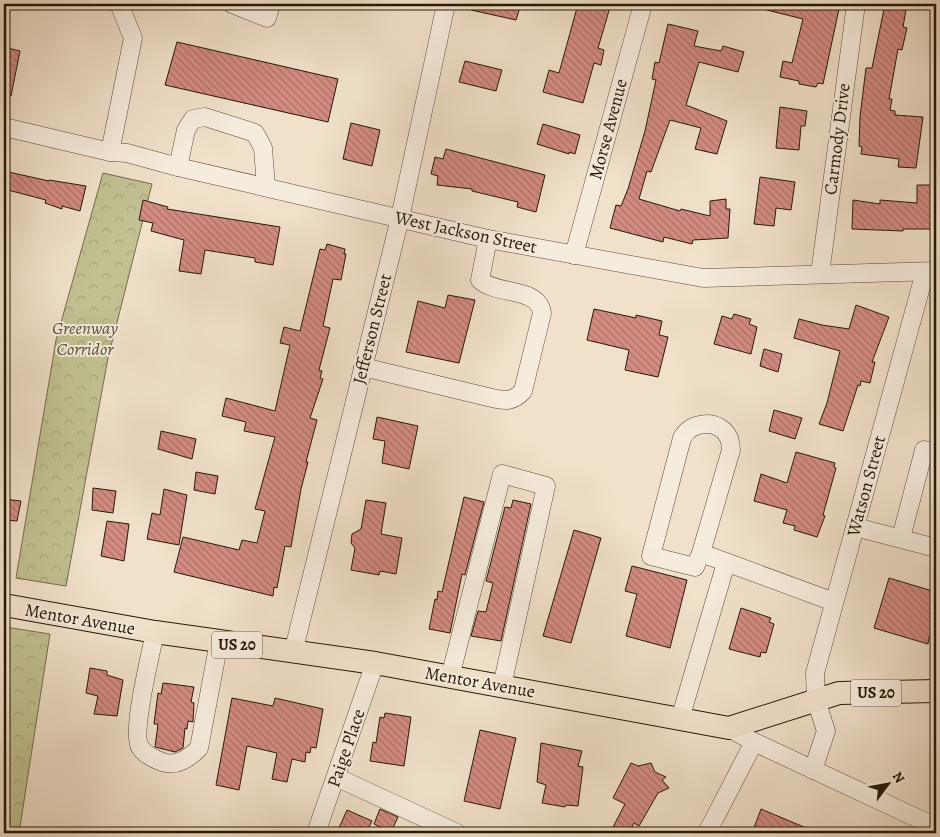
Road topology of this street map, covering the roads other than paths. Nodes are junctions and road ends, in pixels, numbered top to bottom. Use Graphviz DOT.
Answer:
graph roads {
  1 [pos="119,4"];
  2 [pos="232,4"];
  3 [pos="271,4"];
  4 [pos="446,4"];
  5 [pos="643,4"];
  6 [pos="856,4"];
  7 [pos="4,127"];
  8 [pos="110,152"];
  9 [pos="178,167"];
  10 [pos="266,187"];
  11 [pos="400,218"];
  12 [pos="488,239"];
  13 [pos="574,255"];
  14 [pos="931,272"];
  15 [pos="820,274"];
  16 [pos="363,367"];
  17 [pos="936,453"];
  18 [pos="855,527"];
  19 [pos="900,538"];
  20 [pos="936,548"];
  21 [pos="700,554"];
  22 [pos="726,563"];
  23 [pos="834,602"];
  24 [pos="4,605"];
  25 [pos="155,632"];
  26 [pos="219,642"];
  27 [pos="293,653"];
  28 [pos="375,663"];
  29 [pos="450,677"];
  30 [pos="502,686"];
  31 [pos="936,692"];
  32 [pos="816,700"];
  33 [pos="680,719"];
  34 [pos="729,728"];
  35 [pos="754,742"];
  36 [pos="813,770"];
  37 [pos="336,777"];
  38 [pos="936,826"];
  39 [pos="316,833"];
  40 [pos="457,833"];
  41 [pos="707,833"];
  1 -- 8 [label="street"];
  2 -- 3 [label="street"];
  4 -- 11 [label="street, Jefferson Street"];
  5 -- 13 [label="street, Morse Avenue"];
  6 -- 15 [label="street, Carmody Drive"];
  7 -- 8 [label="street, West Jackson Street"];
  8 -- 9 [label="street, West Jackson Street"];
  9 -- 10 [label="street, West Jackson Street"];
  9 -- 10 [label="street"];
  10 -- 11 [label="street, West Jackson Street"];
  11 -- 12 [label="street, West Jackson Street"];
  11 -- 16 [label="street, Jefferson Street"];
  12 -- 13 [label="street, West Jackson Street"];
  12 -- 16 [label="street"];
  13 -- 15 [label="street, West Jackson Street"];
  14 -- 15 [label="street, West Jackson Street"];
  14 -- 18 [label="street, Watson Street"];
  16 -- 27 [label="street, Jefferson Street"];
  17 -- 19 [label="street"];
  18 -- 19 [label="street"];
  18 -- 23 [label="street, Watson Street"];
  19 -- 20 [label="street"];
  21 -- 21 [label="street"];
  21 -- 22 [label="street"];
  22 -- 23 [label="street"];
  22 -- 33 [label="street"];
  23 -- 32 [label="street, Watson Street"];
  24 -- 25 [label="main road, Mentor Avenue / US 20"];
  25 -- 26 [label="main road, Mentor Avenue / US 20"];
  25 -- 26 [label="street"];
  26 -- 27 [label="main road, Mentor Avenue / US 20"];
  27 -- 28 [label="main road, Mentor Avenue / US 20"];
  28 -- 29 [label="main road, Mentor Avenue / US 20"];
  28 -- 37 [label="street, Paige Place"];
  29 -- 30 [label="main road, Mentor Avenue / US 20"];
  29 -- 30 [label="street"];
  30 -- 33 [label="main road, Mentor Avenue / US 20"];
  31 -- 32 [label="main road, US 20"];
  32 -- 34 [label="main road, US 20"];
  32 -- 36 [label="street, Watson Street"];
  33 -- 34 [label="main road, Mentor Avenue / US 20"];
  34 -- 35 [label="street, Mentor Avenue"];
  35 -- 36 [label="street, Mentor Avenue"];
  35 -- 41 [label="street"];
  36 -- 38 [label="street, Mentor Avenue"];
  37 -- 39 [label="street, Paige Place"];
  37 -- 40 [label="street"];
}
